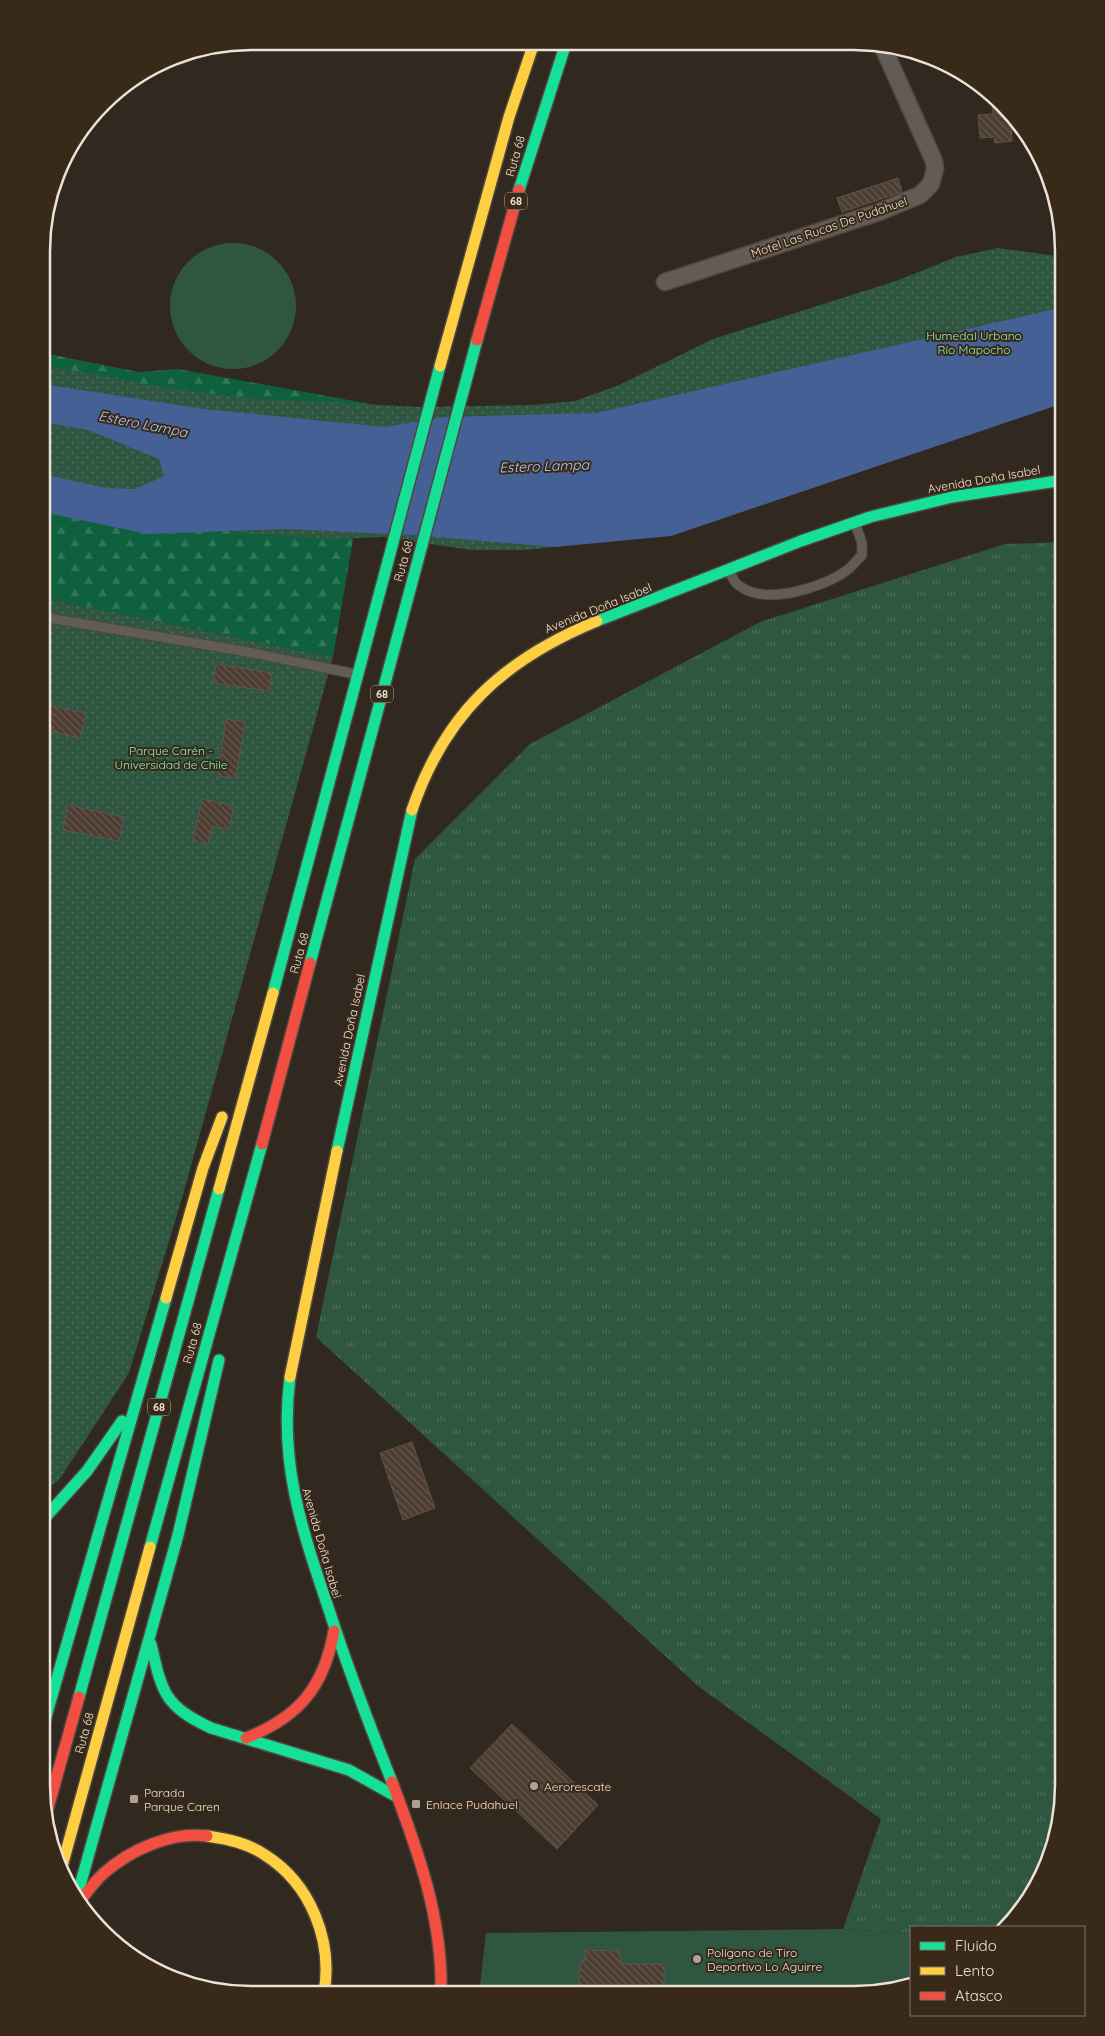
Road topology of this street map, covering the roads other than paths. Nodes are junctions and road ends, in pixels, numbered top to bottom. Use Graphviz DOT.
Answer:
graph roads {
  1 [pos="532,50"];
  2 [pos="564,50"];
  3 [pos="886,53"];
  4 [pos="665,282"];
  5 [pos="1055,481"];
  6 [pos="854,522"];
  7 [pos="729,571"];
  8 [pos="50,618"];
  9 [pos="357,674"];
  10 [pos="271,999"];
  11 [pos="236,1082"];
  12 [pos="226,1106"];
  13 [pos="245,1206"];
  14 [pos="229,1307"];
  15 [pos="222,1344"];
  16 [pos="138,1394"];
  17 [pos="50,1512"];
  18 [pos="334,1631"];
  19 [pos="150,1636"];
  20 [pos="50,1702"];
  21 [pos="246,1738"];
  22 [pos="397,1797"];
  23 [pos="50,1800"];
  24 [pos="64,1859"];
  25 [pos="80,1891"];
  26 [pos="83,1895"];
  27 [pos="324,1986"];
  28 [pos="441,1986"];
  1 -- 9 [label="main road, Ruta 68 / 68"];
  2 -- 13 [label="main road, Ruta 68 / 68"];
  3 -- 4 [label="street, Motel Las Rucas De Pudahuel"];
  5 -- 6 [label="main road, Avenida Doña Isabel"];
  6 -- 7 [label="main road, Avenida Doña Isabel"];
  6 -- 7 [label="lane"];
  7 -- 18 [label="main road, Avenida Doña Isabel"];
  8 -- 9 [label="lane"];
  9 -- 10 [label="main road, Ruta 68 / 68"];
  10 -- 11 [label="main road"];
  10 -- 23 [label="main road, Ruta 68 / 68"];
  12 -- 16 [label="main road"];
  13 -- 14 [label="main road"];
  13 -- 24 [label="main road, Ruta 68 / 68"];
  15 -- 19 [label="main road"];
  16 -- 17 [label="main road"];
  16 -- 20 [label="main road"];
  18 -- 21 [label="main road"];
  18 -- 22 [label="main road, Avenida Doña Isabel"];
  19 -- 21 [label="main road"];
  19 -- 25 [label="main road"];
  21 -- 22 [label="main road"];
  22 -- 28 [label="main road, Avenida Doña Isabel"];
  26 -- 27 [label="main road"];
}
